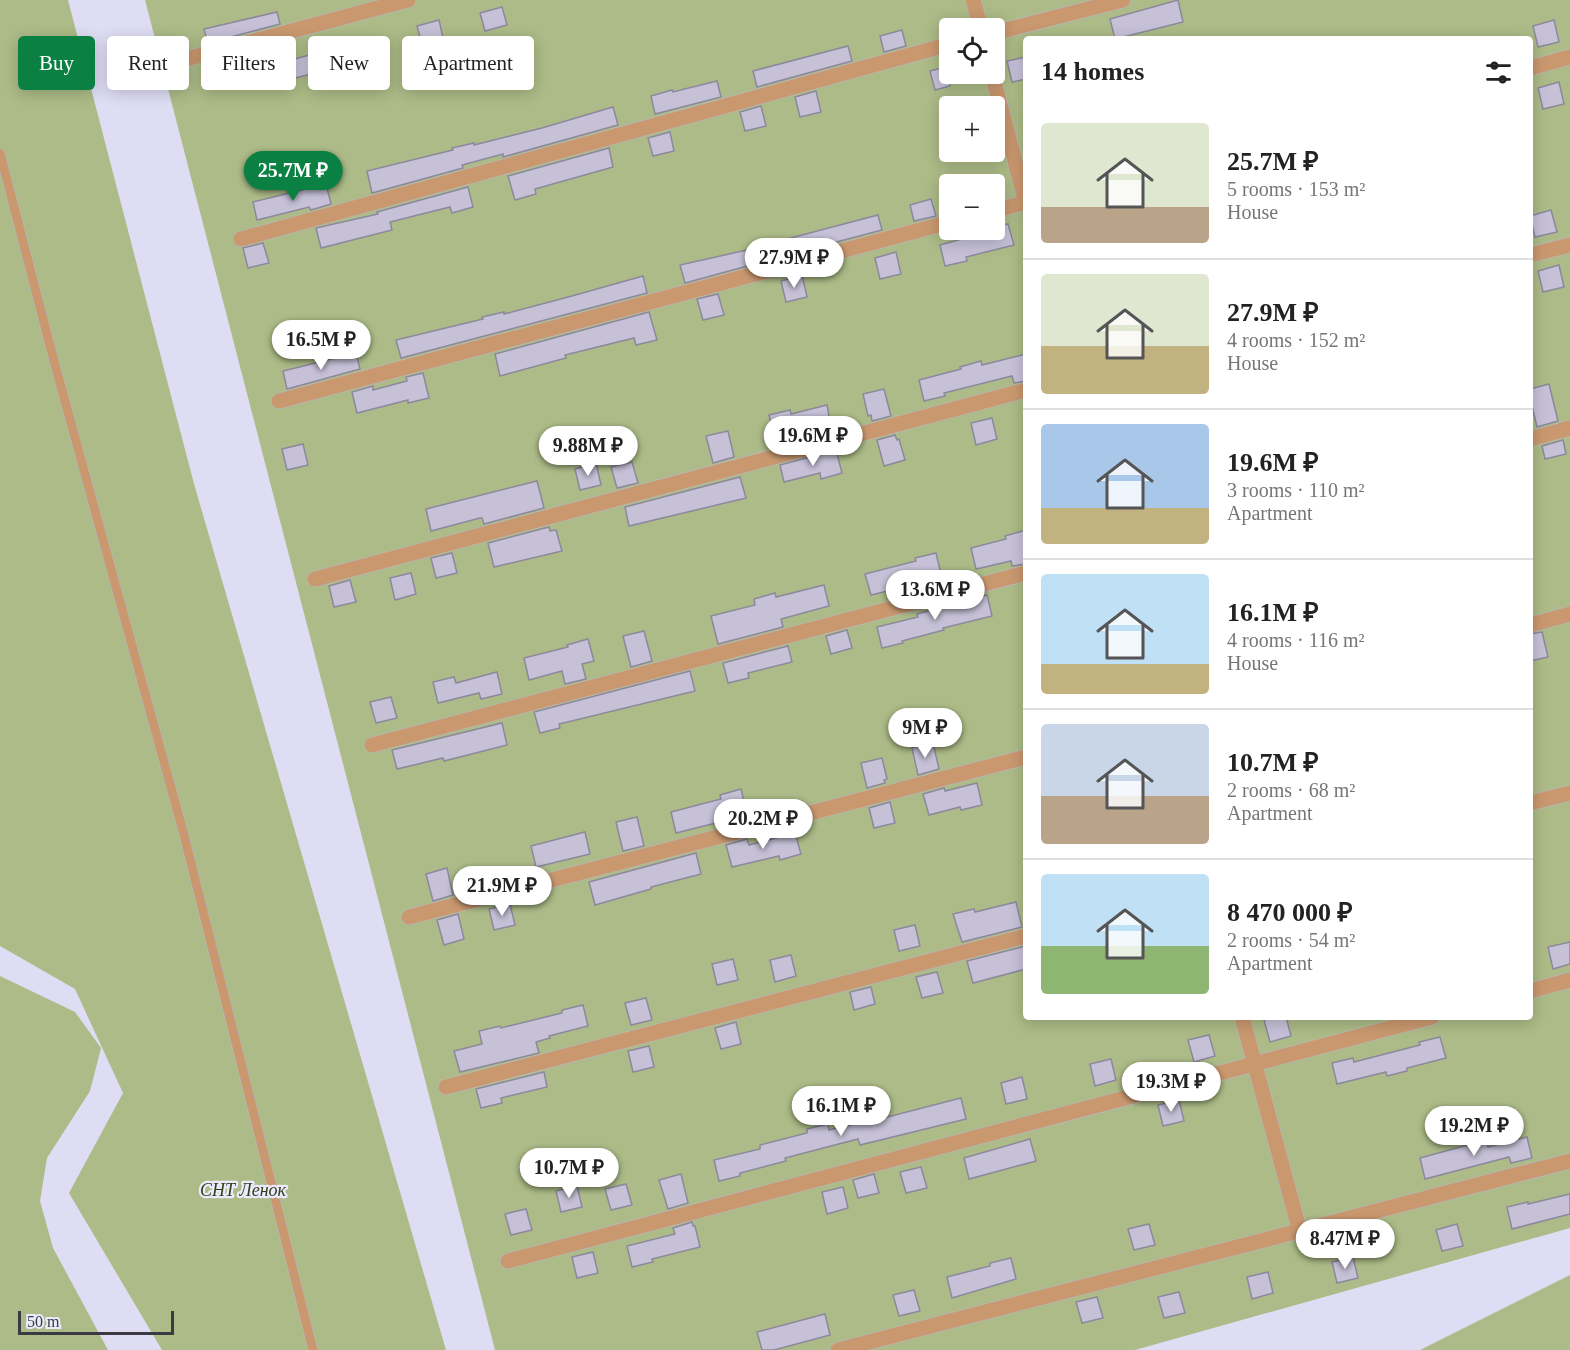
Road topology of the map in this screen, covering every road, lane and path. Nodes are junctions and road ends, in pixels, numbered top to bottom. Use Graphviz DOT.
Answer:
graph roads {
  1 [pos="408,0"];
  2 [pos="973,0"];
  3 [pos="1123,0"];
  4 [pos="978,18"];
  5 [pos="1005,30"];
  6 [pos="939,47"];
  7 [pos="1570,57"];
  8 [pos="189,58"];
  9 [pos="1533,67"];
  10 [pos="995,84"];
  11 [pos="0,153"];
  12 [pos="1023,191"];
  13 [pos="1023,203"];
  14 [pos="1005,207"];
  15 [pos="939,225"];
  16 [pos="241,239"];
  17 [pos="1570,244"];
  18 [pos="1533,254"];
  19 [pos="1023,391"];
  20 [pos="279,401"];
  21 [pos="1570,428"];
  22 [pos="1533,438"];
  23 [pos="1023,574"];
  24 [pos="315,579"];
  25 [pos="1570,614"];
  26 [pos="1533,624"];
  27 [pos="372,745"];
  28 [pos="1023,758"];
  29 [pos="1570,793"];
  30 [pos="1533,802"];
  31 [pos="409,917"];
  32 [pos="1023,937"];
  33 [pos="1570,980"];
  34 [pos="1533,990"];
  35 [pos="1243,1020"];
  36 [pos="1421,1020"];
  37 [pos="1254,1064"];
  38 [pos="446,1087"];
  39 [pos="1570,1161"];
  40 [pos="1300,1232"];
  41 [pos="508,1261"];
  42 [pos="313,1350"];
  43 [pos="838,1350"];
  1 -- 8 [label="street"];
  2 -- 4 [label="street"];
  3 -- 5 [label="street"];
  6 -- 16 [label="street"];
  7 -- 9 [label="street"];
  10 -- 12 [label="street"];
  11 -- 42 [label="lane"];
  13 -- 14 [label="street"];
  15 -- 20 [label="street"];
  17 -- 18 [label="street"];
  19 -- 24 [label="street"];
  21 -- 22 [label="street"];
  23 -- 27 [label="street"];
  25 -- 26 [label="street"];
  28 -- 31 [label="street"];
  29 -- 30 [label="street"];
  32 -- 38 [label="street"];
  33 -- 34 [label="street"];
  35 -- 37 [label="street"];
  36 -- 37 [label="street"];
  37 -- 40 [label="street"];
  37 -- 41 [label="street"];
  39 -- 40 [label="street"];
  40 -- 43 [label="street"];
}
